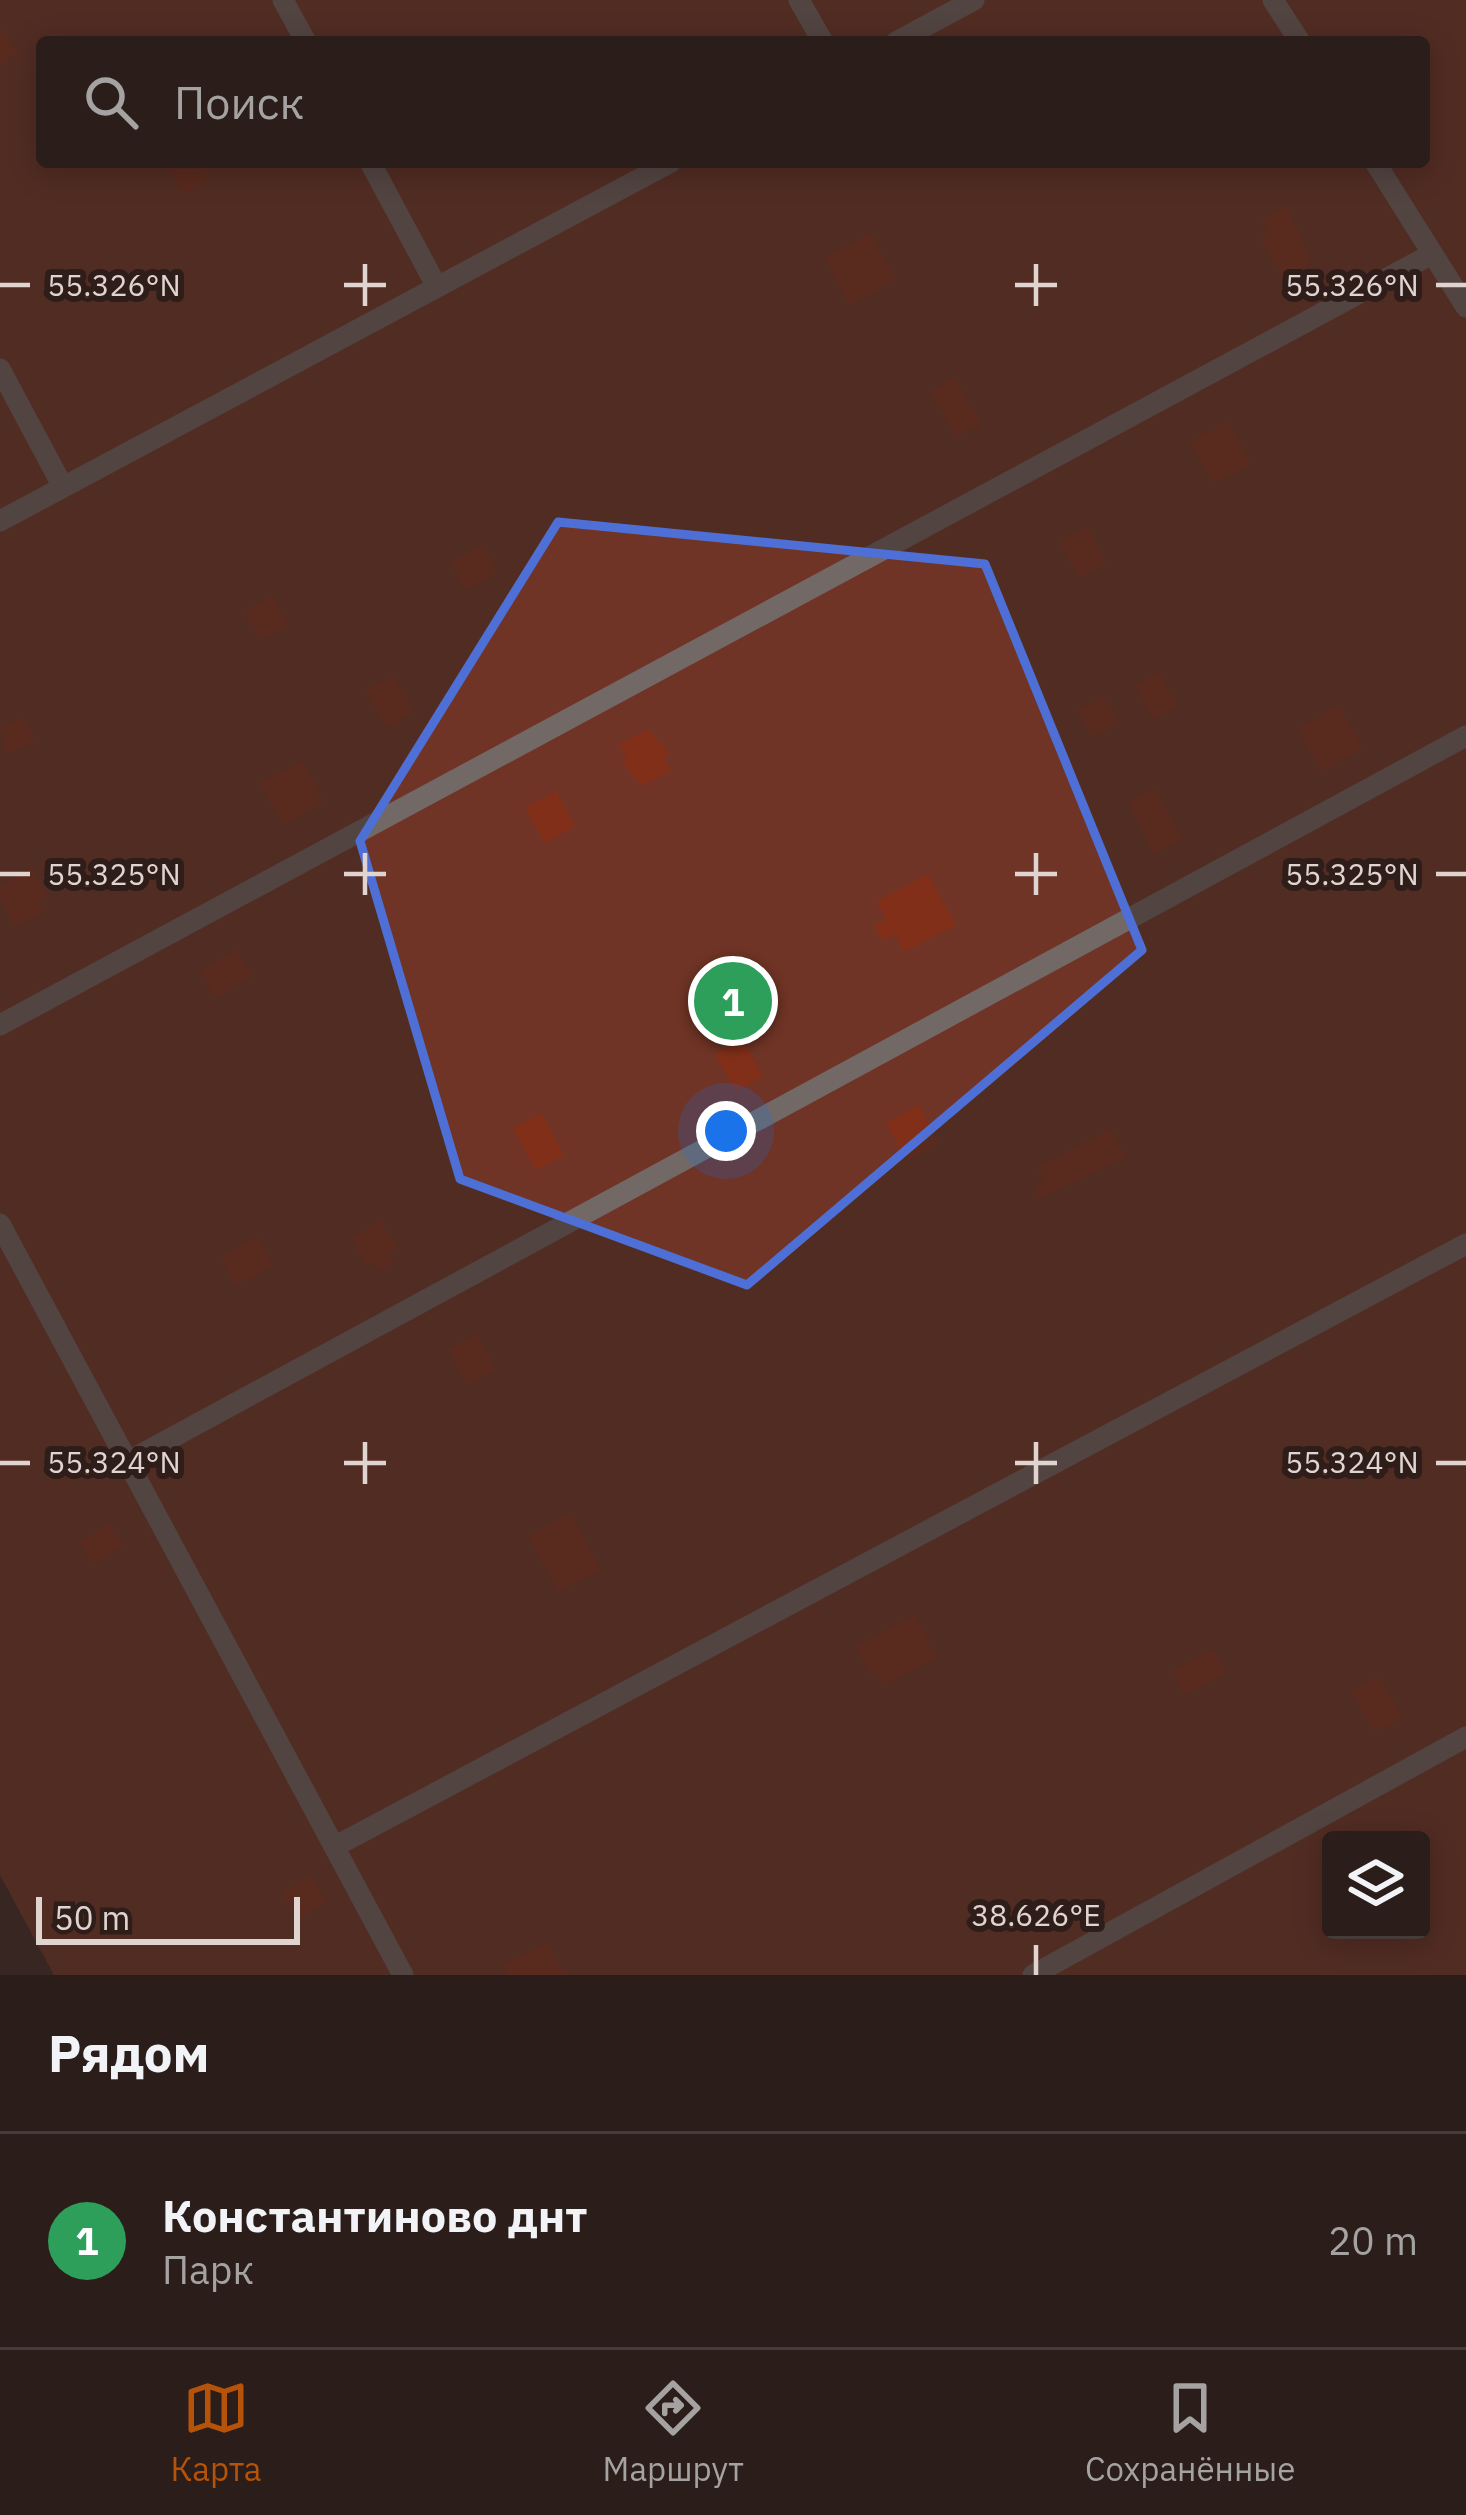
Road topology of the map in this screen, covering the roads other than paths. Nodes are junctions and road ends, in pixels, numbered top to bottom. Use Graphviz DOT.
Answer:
graph roads {
  1 [pos="283,0"];
  2 [pos="800,0"];
  3 [pos="974,0"];
  4 [pos="1273,0"];
  5 [pos="303,36"];
  6 [pos="820,36"];
  7 [pos="907,36"];
  8 [pos="1296,36"];
  9 [pos="373,168"];
  10 [pos="660,168"];
  11 [pos="1379,168"];
  12 [pos="1432,254"];
  13 [pos="437,287"];
  14 [pos="1466,308"];
  15 [pos="0,369"];
  16 [pos="63,488"];
  17 [pos="0,521"];
  18 [pos="1466,736"];
  19 [pos="0,1025"];
  20 [pos="0,1224"];
  21 [pos="1466,1244"];
  22 [pos="128,1462"];
  23 [pos="1466,1737"];
  24 [pos="334,1846"];
  25 [pos="403,1975"];
  26 [pos="1033,1975"];
  1 -- 5 [label="lane"];
  2 -- 6 [label="lane"];
  3 -- 7 [label="lane"];
  4 -- 8 [label="lane"];
  9 -- 13 [label="lane"];
  10 -- 13 [label="lane"];
  11 -- 12 [label="lane"];
  12 -- 14 [label="lane"];
  12 -- 19 [label="lane"];
  13 -- 16 [label="lane"];
  15 -- 16 [label="lane"];
  16 -- 17 [label="lane"];
  18 -- 22 [label="lane"];
  20 -- 22 [label="lane"];
  21 -- 24 [label="lane"];
  22 -- 24 [label="lane"];
  23 -- 26 [label="lane"];
  24 -- 25 [label="lane"];
}
